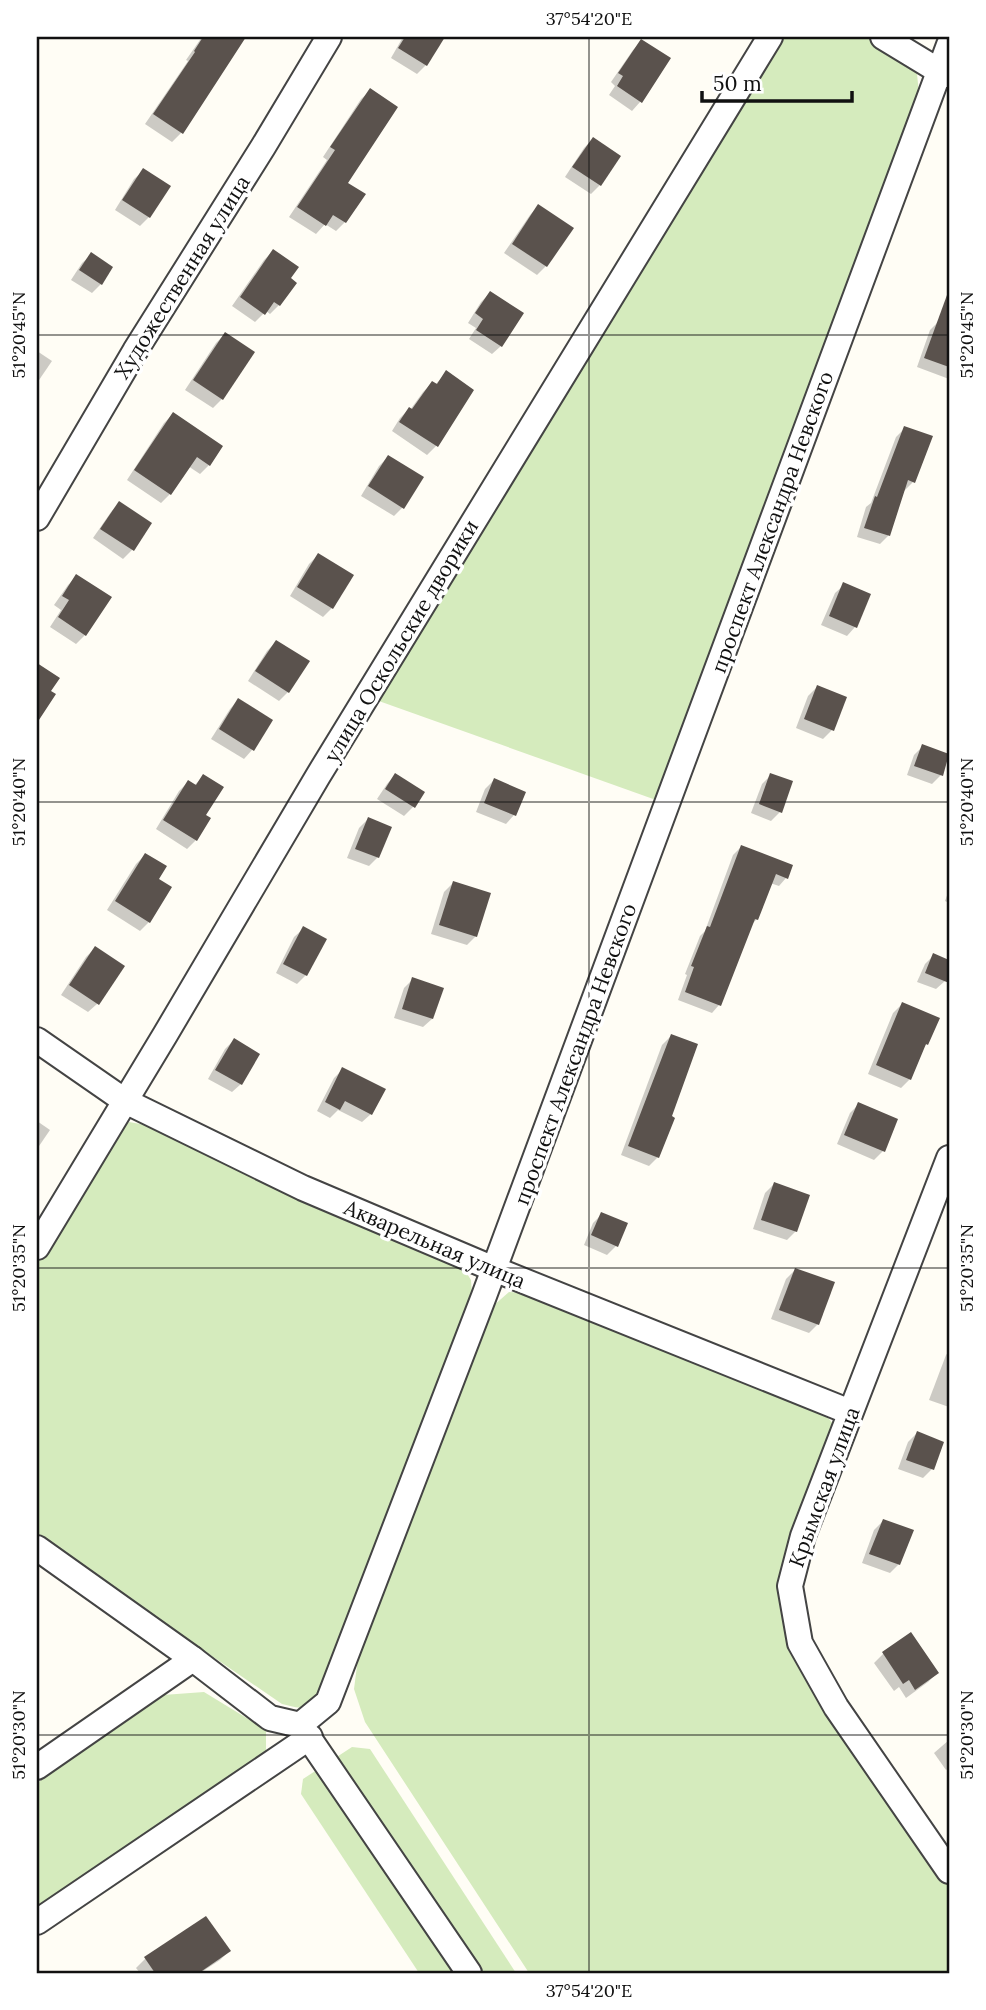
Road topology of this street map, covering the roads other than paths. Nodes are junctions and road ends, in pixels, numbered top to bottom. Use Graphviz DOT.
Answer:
graph roads {
  1 [pos="328,37"];
  2 [pos="770,37"];
  3 [pos="884,37"];
  4 [pos="949,45"];
  5 [pos="944,73"];
  6 [pos="37,518"];
  7 [pos="37,1040"];
  8 [pos="125,1101"];
  9 [pos="949,1158"];
  10 [pos="37,1247"];
  11 [pos="495,1269"];
  12 [pos="850,1412"];
  13 [pos="37,1548"];
  14 [pos="193,1659"];
  15 [pos="305,1731"];
  16 [pos="37,1768"];
  17 [pos="949,1871"];
  18 [pos="37,1922"];
  19 [pos="470,1973"];
  1 -- 6 [label="street, Художественная улица"];
  2 -- 8 [label="street, улица Оскольские дворики"];
  3 -- 5 [label="street"];
  4 -- 5 [label="street, проспект Александра Невского"];
  5 -- 11 [label="street, проспект Александра Невского"];
  7 -- 8 [label="street, Акварельная улица"];
  8 -- 10 [label="street, улица Оскольские дворики"];
  8 -- 11 [label="street, Акварельная улица"];
  9 -- 12 [label="street, Крымская улица"];
  11 -- 12 [label="street, Акварельная улица"];
  11 -- 15 [label="street, проспект Александра Невского"];
  12 -- 17 [label="street, Крымская улица"];
  13 -- 14 [label="street"];
  14 -- 15 [label="street"];
  14 -- 16 [label="street"];
  15 -- 18 [label="street, проспект Александра Невского"];
  15 -- 19 [label="street"];
}
